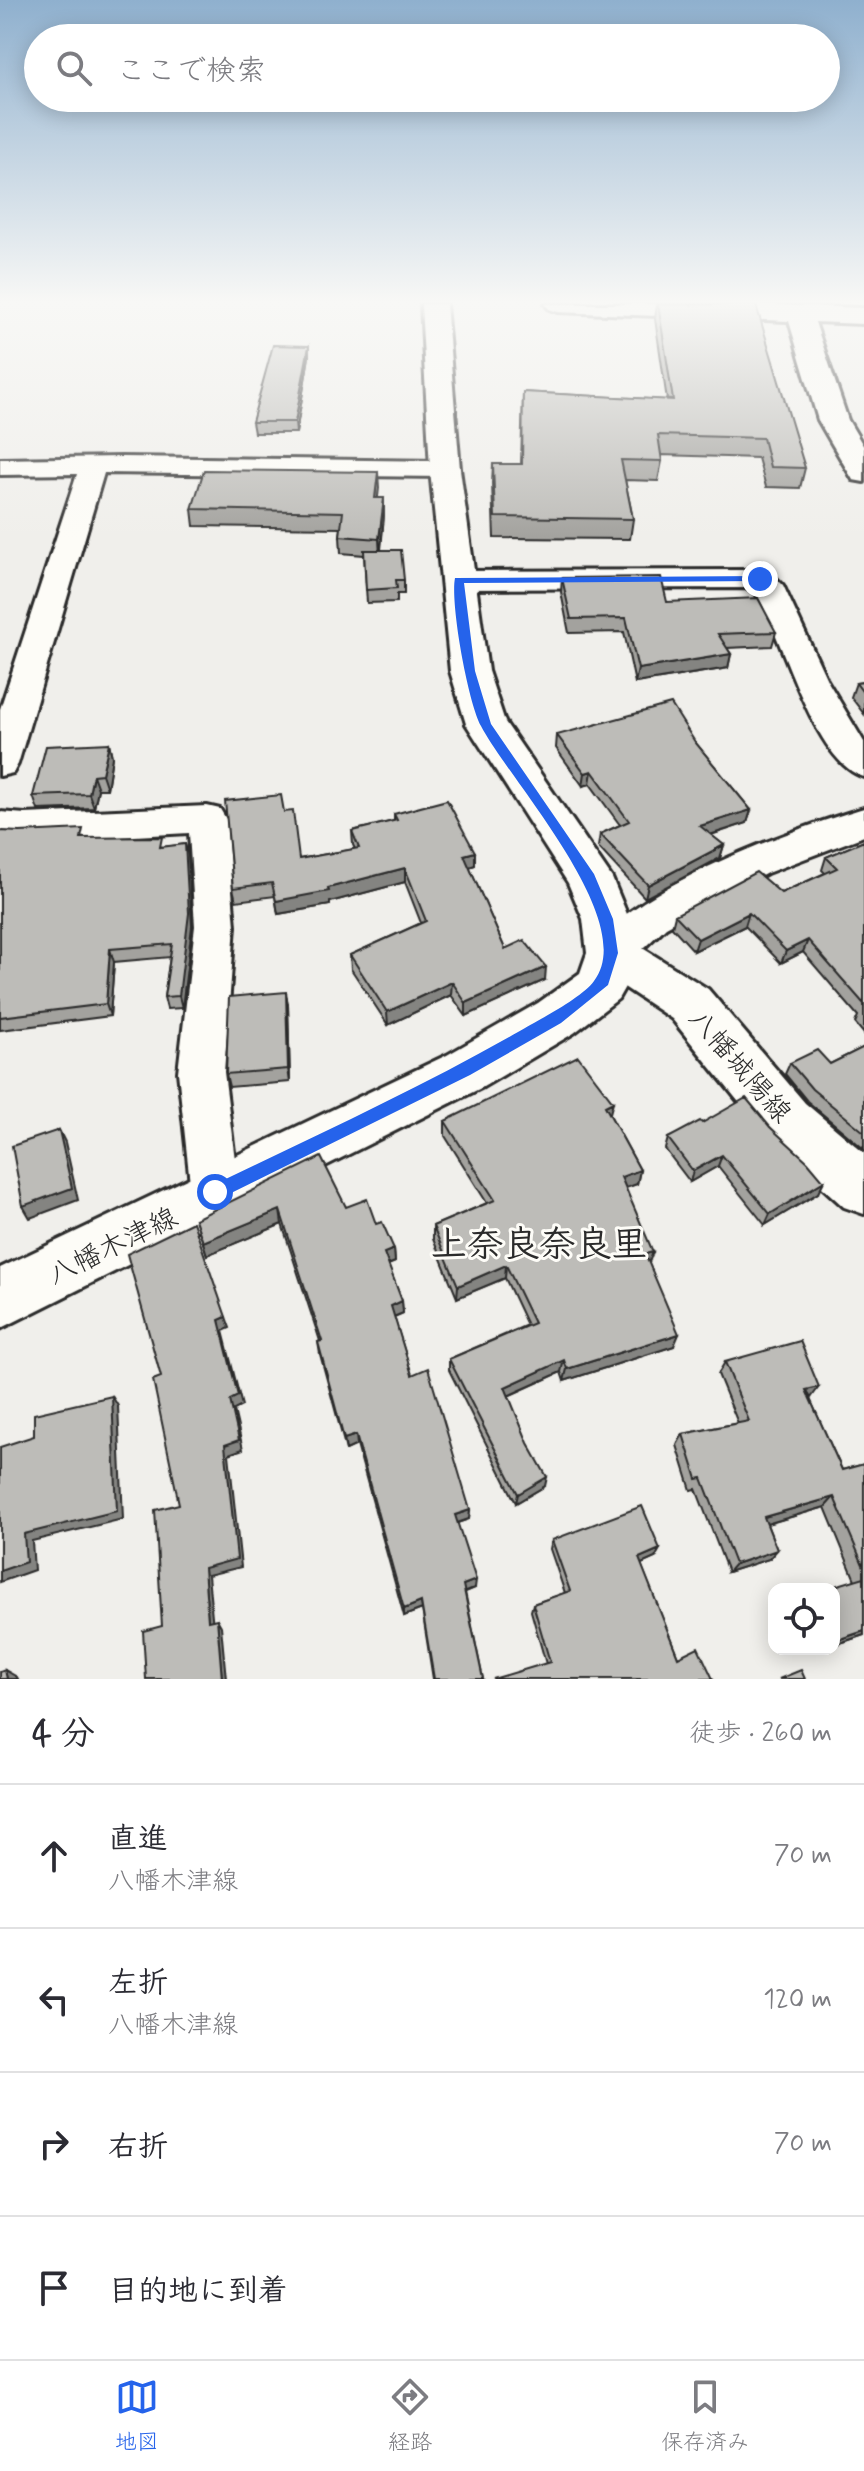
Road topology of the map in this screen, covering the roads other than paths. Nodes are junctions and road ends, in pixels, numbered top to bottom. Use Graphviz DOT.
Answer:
graph roads {
  1 [pos="439,382"];
  2 [pos="821,382"];
  3 [pos="93,465"];
  4 [pos="0,467"];
  5 [pos="445,469"];
  6 [pos="864,473"];
  7 [pos="459,580"];
  8 [pos="0,764"];
  9 [pos="864,765"];
  10 [pos="864,821"];
  11 [pos="0,826"];
  12 [pos="611,953"];
  13 [pos="864,1188"];
  14 [pos="215,1192"];
  15 [pos="0,1299"];
  1 -- 5 [label="main road"];
  2 -- 6 [label="main road"];
  3 -- 4 [label="street"];
  3 -- 5 [label="street"];
  3 -- 8 [label="street"];
  5 -- 7 [label="main road"];
  7 -- 9 [label="street"];
  7 -- 12 [label="main road"];
  10 -- 12 [label="street"];
  11 -- 14 [label="street"];
  12 -- 13 [label="main road, 八幡城陽線"];
  12 -- 14 [label="main road, 八幡木津線"];
  14 -- 15 [label="main road, 八幡木津線"];
}
